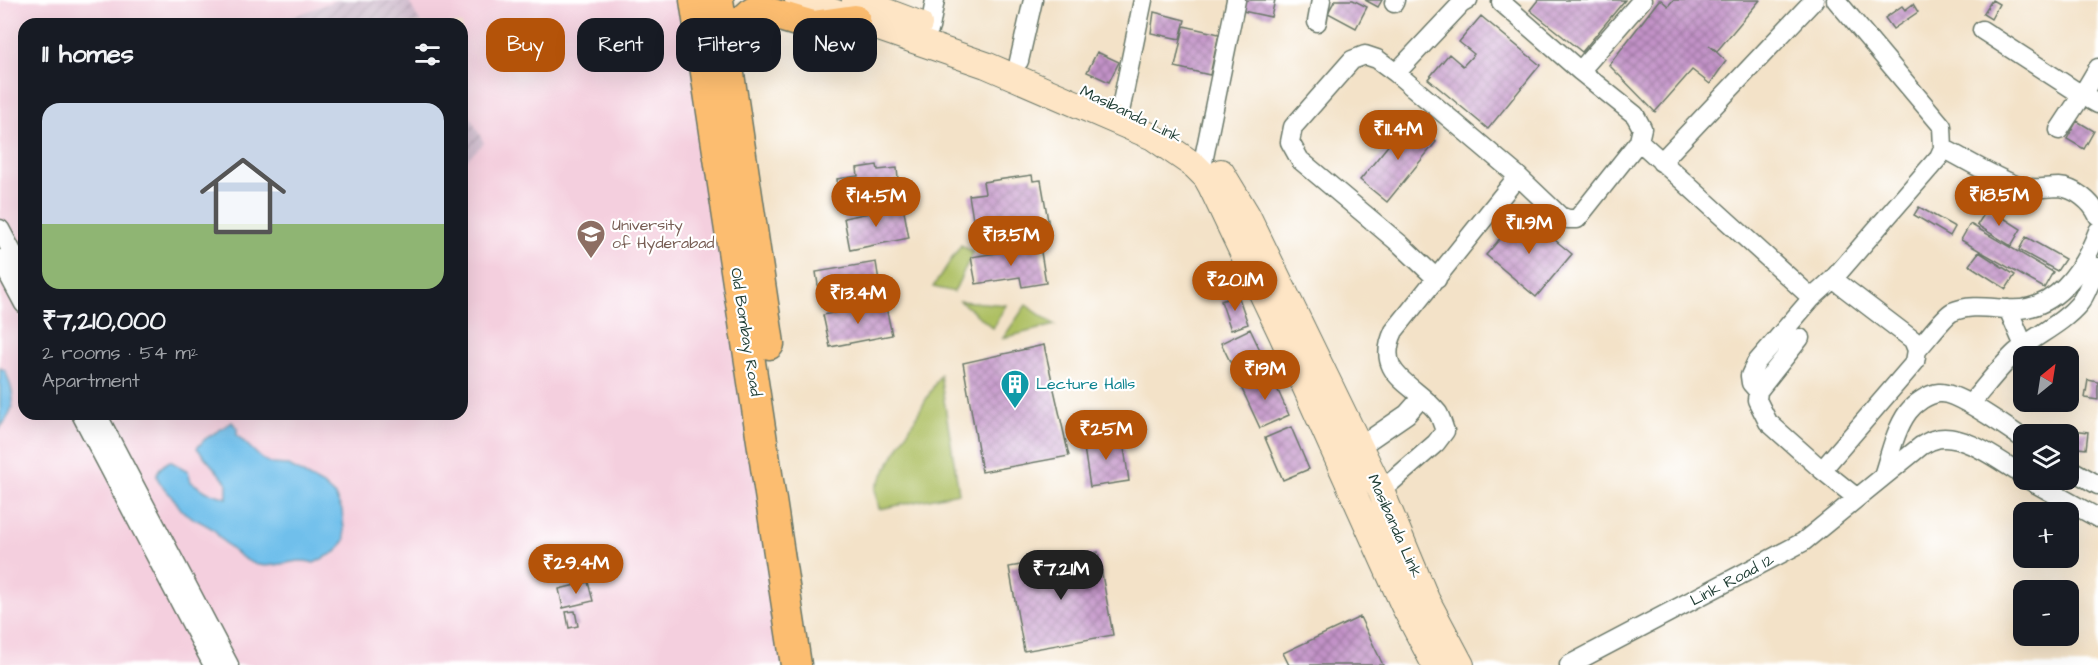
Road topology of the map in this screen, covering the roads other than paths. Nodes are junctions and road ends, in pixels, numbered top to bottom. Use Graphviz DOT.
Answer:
graph roads {
  1 [pos="695,0"];
  2 [pos="718,0"];
  3 [pos="798,0"];
  4 [pos="935,0"];
  5 [pos="1033,0"];
  6 [pos="1143,0"];
  7 [pos="1236,0"];
  8 [pos="1321,0"];
  9 [pos="1468,0"];
  10 [pos="1642,0"];
  11 [pos="1814,0"];
  12 [pos="1836,0"];
  13 [pos="1501,1"];
  14 [pos="856,5"];
  15 [pos="721,18"];
  16 [pos="746,18"];
  17 [pos="1317,21"];
  18 [pos="930,28"];
  19 [pos="1982,30"];
  20 [pos="1019,61"];
  21 [pos="2098,68"];
  22 [pos="1580,71"];
  23 [pos="730,72"];
  24 [pos="1396,73"];
  25 [pos="2082,94"];
  26 [pos="2098,104"];
  27 [pos="1121,107"];
  28 [pos="2059,130"];
  29 [pos="1639,141"];
  30 [pos="1943,148"];
  31 [pos="1203,162"];
  32 [pos="1661,162"];
  33 [pos="1518,176"];
  34 [pos="2098,216"];
  35 [pos="0,229"];
  36 [pos="2098,231"];
  37 [pos="1248,240"];
  38 [pos="0,259"];
  39 [pos="18,263"];
  40 [pos="2098,267"];
  41 [pos="1437,279"];
  42 [pos="1833,279"];
  43 [pos="18,293"];
  44 [pos="1812,298"];
  45 [pos="2039,305"];
  46 [pos="2008,309"];
  47 [pos="2046,330"];
  48 [pos="1800,338"];
  49 [pos="2024,346"];
  50 [pos="1917,350"];
  51 [pos="2013,356"];
  52 [pos="1758,391"];
  53 [pos="1420,398"];
  54 [pos="1970,405"];
  55 [pos="84,420"];
  56 [pos="100,420"];
  57 [pos="2013,432"];
  58 [pos="1359,447"];
  59 [pos="2013,469"];
  60 [pos="1822,470"];
  61 [pos="2079,474"];
  62 [pos="1883,476"];
  63 [pos="2098,485"];
  64 [pos="2048,490"];
  65 [pos="1381,491"];
  66 [pos="1857,498"];
  67 [pos="2098,518"];
  68 [pos="210,645"];
  69 [pos="213,665"];
  70 [pos="229,665"];
  71 [pos="796,665"];
  72 [pos="816,665"];
  73 [pos="1435,665"];
  74 [pos="1461,665"];
  75 [pos="1569,665"];
  1 -- 71 [label="main road, Old Bombay Road"];
  2 -- 15 [label="main road, Old Bombay Road"];
  3 -- 14 [label="main road"];
  4 -- 18 [label="street"];
  5 -- 20 [label="street"];
  6 -- 27 [label="street"];
  7 -- 31 [label="street"];
  8 -- 17 [label="street"];
  9 -- 24 [label="street"];
  10 -- 22 [label="street"];
  11 -- 32 [label="street"];
  12 -- 30 [label="street"];
  13 -- 22 [label="street"];
  14 -- 16 [label="main road"];
  14 -- 18 [label="main road, Masibanda Link"];
  14 -- 31 [label="main road"];
  18 -- 20 [label="main road, Masibanda Link"];
  19 -- 25 [label="street"];
  20 -- 27 [label="main road, Masibanda Link"];
  21 -- 25 [label="street"];
  22 -- 29 [label="street"];
  23 -- 72 [label="main road, Old Bombay Road"];
  24 -- 33 [label="street"];
  24 -- 41 [label="street"];
  25 -- 26 [label="street"];
  25 -- 28 [label="street"];
  27 -- 31 [label="main road, Masibanda Link"];
  29 -- 32 [label="street"];
  29 -- 33 [label="street"];
  30 -- 34 [label="street"];
  30 -- 42 [label="street"];
  31 -- 37 [label="main road, Masibanda Link"];
  32 -- 44 [label="street"];
  33 -- 41 [label="street"];
  35 -- 39 [label="street"];
  36 -- 45 [label="street"];
  37 -- 58 [label="main road, Masibanda Link"];
  37 -- 73 [label="main road"];
  38 -- 43 [label="street"];
  40 -- 47 [label="street"];
  41 -- 53 [label="street"];
  42 -- 44 [label="street"];
  42 -- 50 [label="street"];
  44 -- 52 [label="street"];
  45 -- 46 [label="street"];
  45 -- 47 [label="street"];
  46 -- 49 [label="street"];
  46 -- 50 [label="street"];
  47 -- 49 [label="street"];
  48 -- 52 [label="street"];
  50 -- 60 [label="street"];
  51 -- 54 [label="street"];
  52 -- 60 [label="street"];
  53 -- 58 [label="street"];
  53 -- 65 [label="street"];
  54 -- 57 [label="street, Link Road 12"];
  54 -- 62 [label="street, Link Road 12"];
  55 -- 68 [label="street"];
  56 -- 68 [label="street"];
  58 -- 65 [label="main road, Masibanda Link"];
  59 -- 62 [label="street, Link Road 12"];
  60 -- 66 [label="street"];
  61 -- 63 [label="street"];
  62 -- 66 [label="street, Link Road 12"];
  64 -- 67 [label="street"];
  65 -- 74 [label="main road, Masibanda Link"];
  66 -- 75 [label="street, Link Road 12"];
  68 -- 69 [label="street"];
  68 -- 70 [label="street"];
}
